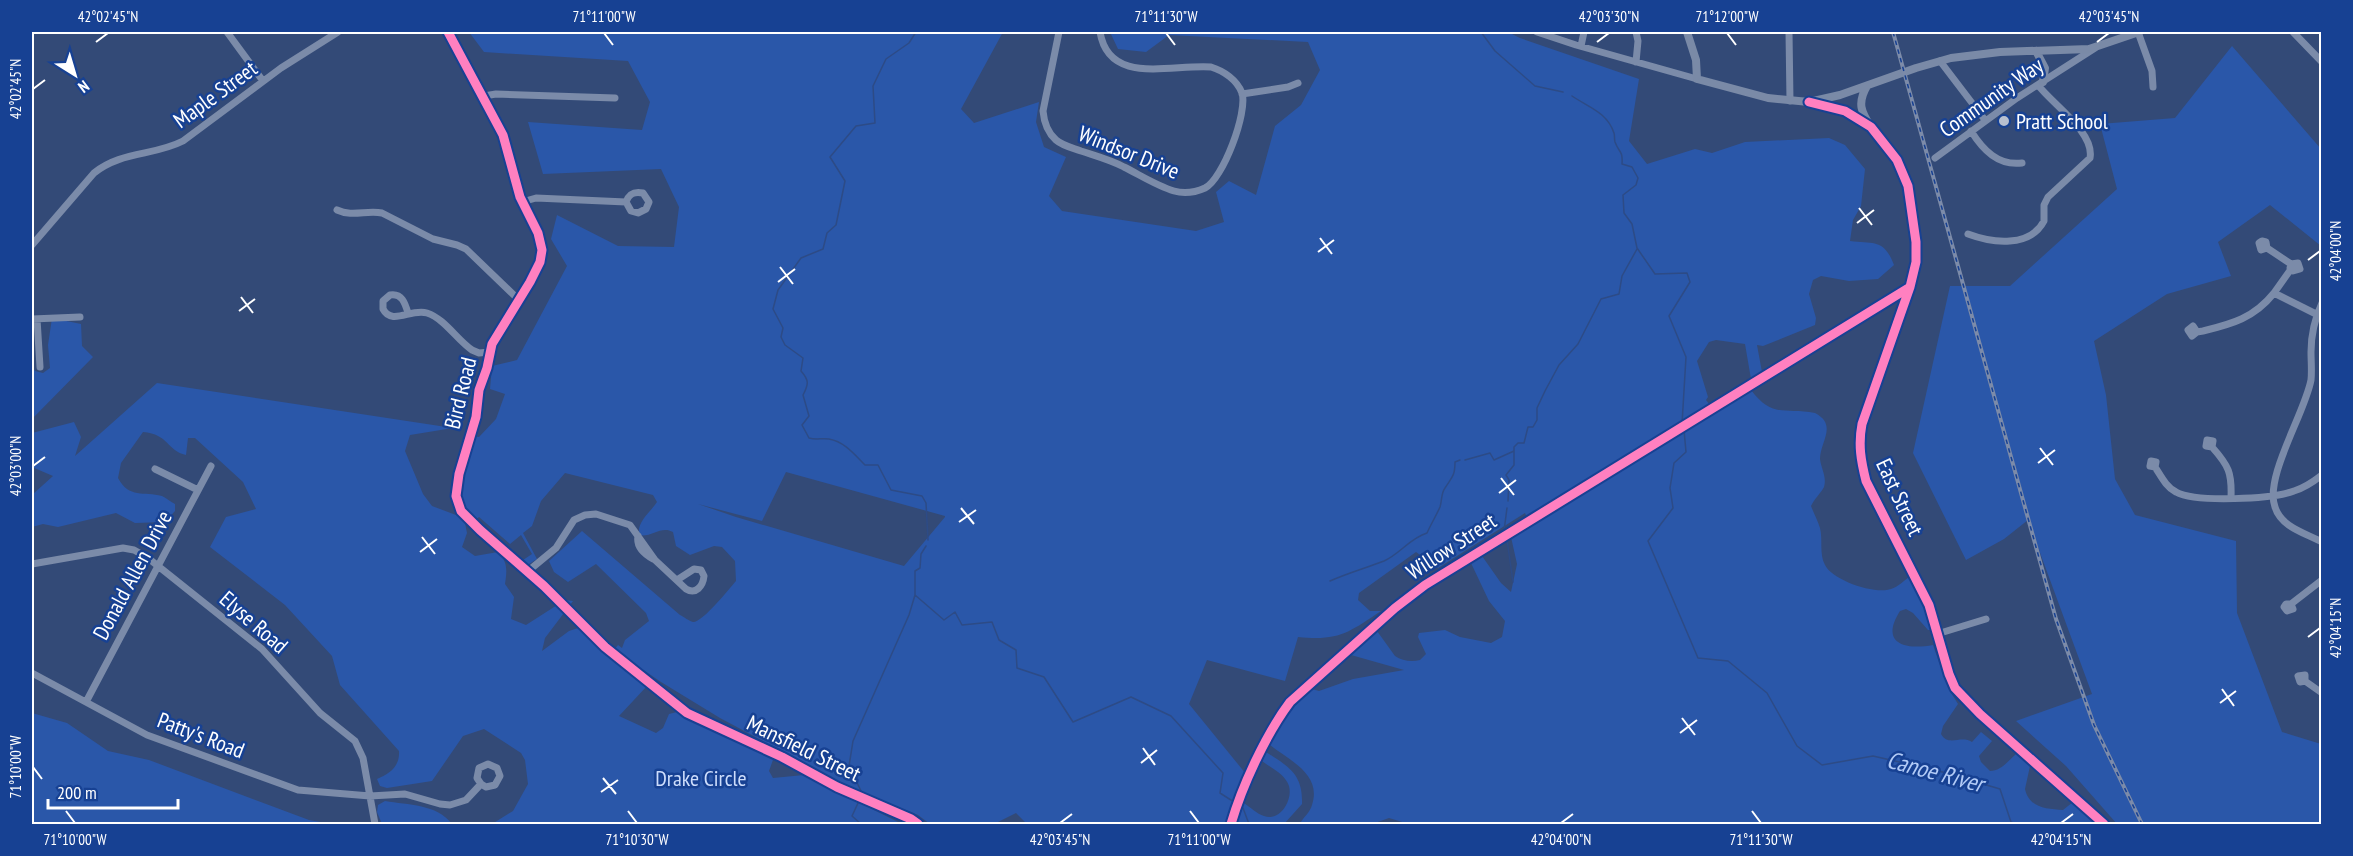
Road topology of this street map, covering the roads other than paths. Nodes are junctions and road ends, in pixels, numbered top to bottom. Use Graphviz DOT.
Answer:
graph roads {
  1 [pos="227,32"];
  2 [pos="338,32"];
  3 [pos="448,32"];
  4 [pos="1059,32"];
  5 [pos="1100,32"];
  6 [pos="1537,32"];
  7 [pos="1584,32"];
  8 [pos="1635,32"];
  9 [pos="1687,32"];
  10 [pos="1790,32"];
  11 [pos="2138,32"];
  12 [pos="2293,32"];
  13 [pos="1581,46"];
  14 [pos="2097,47"];
  15 [pos="2036,51"];
  16 [pos="1940,61"];
  17 [pos="1636,62"];
  18 [pos="2322,62"];
  19 [pos="1697,79"];
  20 [pos="263,81"];
  21 [pos="1298,83"];
  22 [pos="2040,83"];
  23 [pos="1867,86"];
  24 [pos="2153,87"];
  25 [pos="1242,94"];
  26 [pos="484,96"];
  27 [pos="615,98"];
  28 [pos="1790,101"];
  29 [pos="1809,102"];
  30 [pos="1985,120"];
  31 [pos="1871,127"];
  32 [pos="1971,131"];
  33 [pos="1935,158"];
  34 [pos="2022,163"];
  35 [pos="522,202"];
  36 [pos="626,202"];
  37 [pos="337,210"];
  38 [pos="1968,234"];
  39 [pos="32,245"];
  40 [pos="2267,248"];
  41 [pos="1910,287"];
  42 [pos="2274,293"];
  43 [pos="1889,299"];
  44 [pos="519,300"];
  45 [pos="2322,303"];
  46 [pos="1902,307"];
  47 [pos="408,313"];
  48 [pos="80,317"];
  49 [pos="2319,317"];
  50 [pos="34,319"];
  51 [pos="2198,332"];
  52 [pos="490,352"];
  53 [pos="40,367"];
  54 [pos="2212,447"];
  55 [pos="211,466"];
  56 [pos="2155,467"];
  57 [pos="155,469"];
  58 [pos="2322,475"];
  59 [pos="198,490"];
  60 [pos="2273,497"];
  61 [pos="2232,498"];
  62 [pos="2322,542"];
  63 [pos="32,564"];
  64 [pos="158,566"];
  65 [pos="527,572"];
  66 [pos="677,580"];
  67 [pos="2322,580"];
  68 [pos="2292,604"];
  69 [pos="1986,619"];
  70 [pos="1937,634"];
  71 [pos="32,673"];
  72 [pos="2305,681"];
  73 [pos="2322,693"];
  74 [pos="86,702"];
  75 [pos="674,703"];
  76 [pos="481,784"];
  77 [pos="370,796"];
  78 [pos="375,825"];
  79 [pos="918,825"];
  80 [pos="1231,825"];
  81 [pos="2104,825"];
  1 -- 20 [label="street"];
  2 -- 20 [label="street, Maple Street"];
  3 -- 26 [label="street, Bird Road"];
  4 -- 25 [label="street, Windsor Drive"];
  5 -- 25 [label="street"];
  6 -- 13 [label="street, East Street"];
  7 -- 13 [label="street"];
  8 -- 17 [label="street"];
  9 -- 19 [label="main road"];
  10 -- 28 [label="street"];
  11 -- 14 [label="main road"];
  11 -- 24 [label="street"];
  12 -- 18 [label="street"];
  13 -- 17 [label="street, East Street"];
  14 -- 15 [label="main road"];
  14 -- 22 [label="street, Community Way"];
  15 -- 16 [label="main road"];
  15 -- 22 [label="main road"];
  16 -- 23 [label="main road"];
  16 -- 30 [label="street"];
  17 -- 19 [label="street, East Street"];
  19 -- 28 [label="main road, East Street"];
  20 -- 39 [label="street, Maple Street"];
  21 -- 25 [label="street"];
  22 -- 30 [label="street, Community Way"];
  22 -- 38 [label="street"];
  23 -- 29 [label="main road"];
  23 -- 31 [label="main road"];
  26 -- 27 [label="street"];
  26 -- 35 [label="street, Bird Road"];
  28 -- 29 [label="main road, East Street"];
  29 -- 31 [label="street, East Street"];
  30 -- 32 [label="street, Community Way"];
  31 -- 41 [label="street, East Street"];
  32 -- 33 [label="street, Community Way"];
  32 -- 34 [label="street"];
  35 -- 36 [label="street"];
  35 -- 44 [label="street, Bird Road"];
  37 -- 44 [label="street"];
  40 -- 42 [label="street"];
  41 -- 43 [label="street, Willow Street"];
  41 -- 46 [label="street, East Street"];
  42 -- 49 [label="street"];
  42 -- 51 [label="street"];
  43 -- 46 [label="street"];
  43 -- 80 [label="street, Willow Street"];
  44 -- 52 [label="street, Bird Road"];
  45 -- 49 [label="street"];
  46 -- 70 [label="street, East Street"];
  47 -- 52 [label="street"];
  48 -- 50 [label="street"];
  49 -- 60 [label="street"];
  50 -- 53 [label="street"];
  52 -- 65 [label="street, Bird Road"];
  54 -- 61 [label="street"];
  55 -- 59 [label="street, Donald Allen Drive"];
  56 -- 61 [label="street"];
  57 -- 59 [label="street"];
  58 -- 60 [label="street"];
  59 -- 64 [label="street, Donald Allen Drive"];
  60 -- 61 [label="street"];
  60 -- 62 [label="street"];
  63 -- 64 [label="street, Elyse Road"];
  64 -- 74 [label="street, Donald Allen Drive"];
  64 -- 77 [label="street, Elyse Road"];
  65 -- 66 [label="street"];
  65 -- 75 [label="street, Bird Road"];
  67 -- 68 [label="street"];
  69 -- 70 [label="street"];
  70 -- 81 [label="street, East Street"];
  71 -- 74 [label="street, Patty's Road"];
  72 -- 73 [label="street"];
  74 -- 77 [label="street, Patty's Road"];
  75 -- 79 [label="street, Mansfield Street"];
  76 -- 77 [label="street, Patty's Road"];
  77 -- 78 [label="street, Elyse Road"];
}
